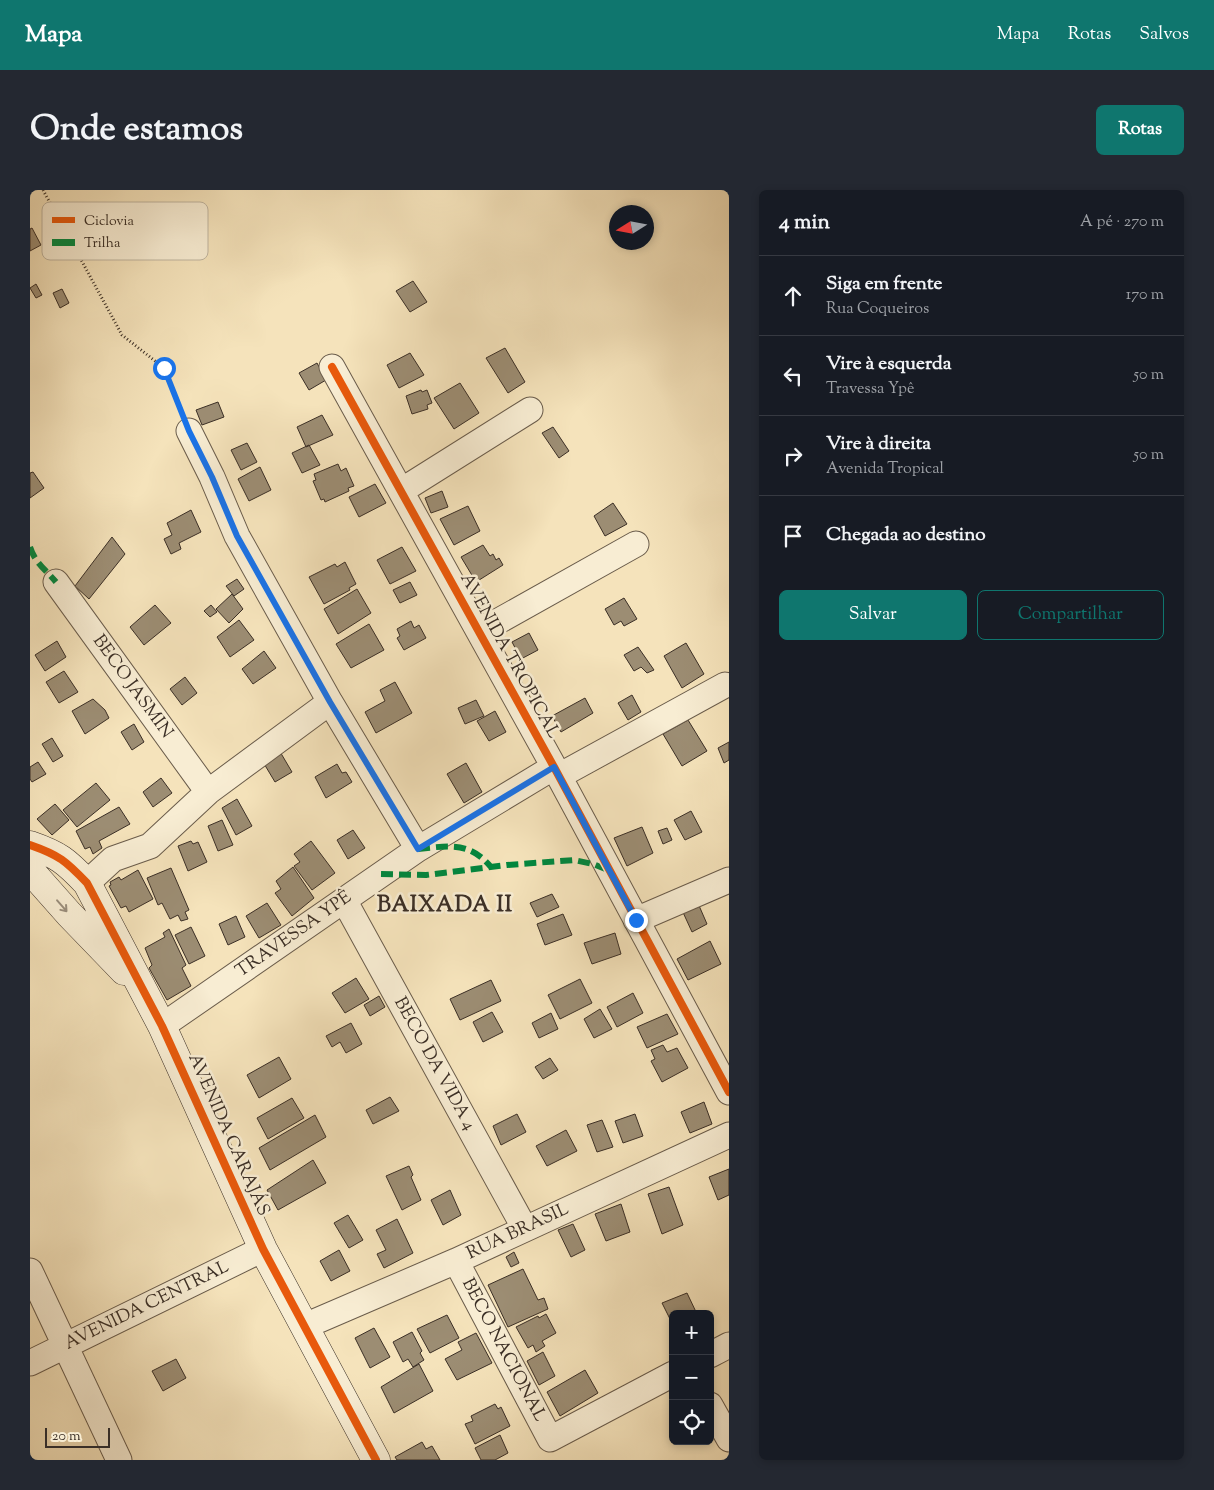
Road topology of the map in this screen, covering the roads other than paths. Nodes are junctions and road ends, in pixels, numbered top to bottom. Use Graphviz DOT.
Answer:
graph roads {
  1 [pos="332,367"];
  2 [pos="530,410"];
  3 [pos="189,431"];
  4 [pos="401,492"];
  5 [pos="636,544"];
  6 [pos="56,582"];
  7 [pos="479,632"];
  8 [pos="725,685"];
  9 [pos="330,702"];
  10 [pos="556,772"];
  11 [pos="208,792"];
  12 [pos="30,845"];
  13 [pos="418,849"];
  14 [pos="30,870"];
  15 [pos="729,880"];
  16 [pos="87,883"];
  17 [pos="344,900"];
  18 [pos="636,920"];
  19 [pos="146,994"];
  20 [pos="162,1026"];
  21 [pos="729,1092"];
  22 [pos="729,1135"];
  23 [pos="524,1229"];
  24 [pos="263,1249"];
  25 [pos="456,1261"];
  26 [pos="30,1271"];
  27 [pos="305,1326"];
  28 [pos="729,1345"];
  29 [pos="66,1346"];
  30 [pos="714,1353"];
  31 [pos="30,1364"];
  32 [pos="669,1376"];
  33 [pos="714,1412"];
  34 [pos="729,1439"];
  35 [pos="119,1460"];
  36 [pos="376,1460"];
  1 -- 4 [label="street, AVENIDA TROPICAL"];
  2 -- 4 [label="street"];
  3 -- 9 [label="street"];
  4 -- 7 [label="street, AVENIDA TROPICAL"];
  5 -- 7 [label="street"];
  6 -- 11 [label="street, BECO JASMIN"];
  7 -- 10 [label="street, AVENIDA TROPICAL"];
  8 -- 10 [label="street, TRAVESSA YPÊ"];
  9 -- 11 [label="street"];
  9 -- 13 [label="street"];
  10 -- 13 [label="street, TRAVESSA YPÊ"];
  10 -- 18 [label="street, AVENIDA TROPICAL"];
  11 -- 16 [label="street"];
  12 -- 16 [label="street, AVENIDA CARAJÁS"];
  13 -- 17 [label="street, TRAVESSA YPÊ"];
  14 -- 19 [label="street, AVENIDA CARAJÁS, one-way"];
  15 -- 18 [label="street"];
  16 -- 19 [label="street, AVENIDA CARAJÁS"];
  17 -- 20 [label="street, TRAVESSA YPÊ"];
  17 -- 23 [label="street, BECO DA VIDA 4"];
  18 -- 21 [label="street, AVENIDA TROPICAL"];
  19 -- 20 [label="street, AVENIDA CARAJÁS"];
  20 -- 24 [label="street, AVENIDA CARAJÁS"];
  22 -- 23 [label="street, RUA BRASIL"];
  23 -- 25 [label="street, RUA BRASIL"];
  24 -- 27 [label="street, AVENIDA CARAJÁS"];
  24 -- 29 [label="street, AVENIDA CENTRAL"];
  25 -- 27 [label="street, RUA BRASIL"];
  25 -- 32 [label="street, BECO NACIONAL"];
  26 -- 29 [label="street"];
  27 -- 36 [label="street, AVENIDA CARAJÁS"];
  28 -- 30 [label="street"];
  29 -- 31 [label="street, AVENIDA CENTRAL"];
  29 -- 35 [label="street"];
  33 -- 34 [label="street"];
}
